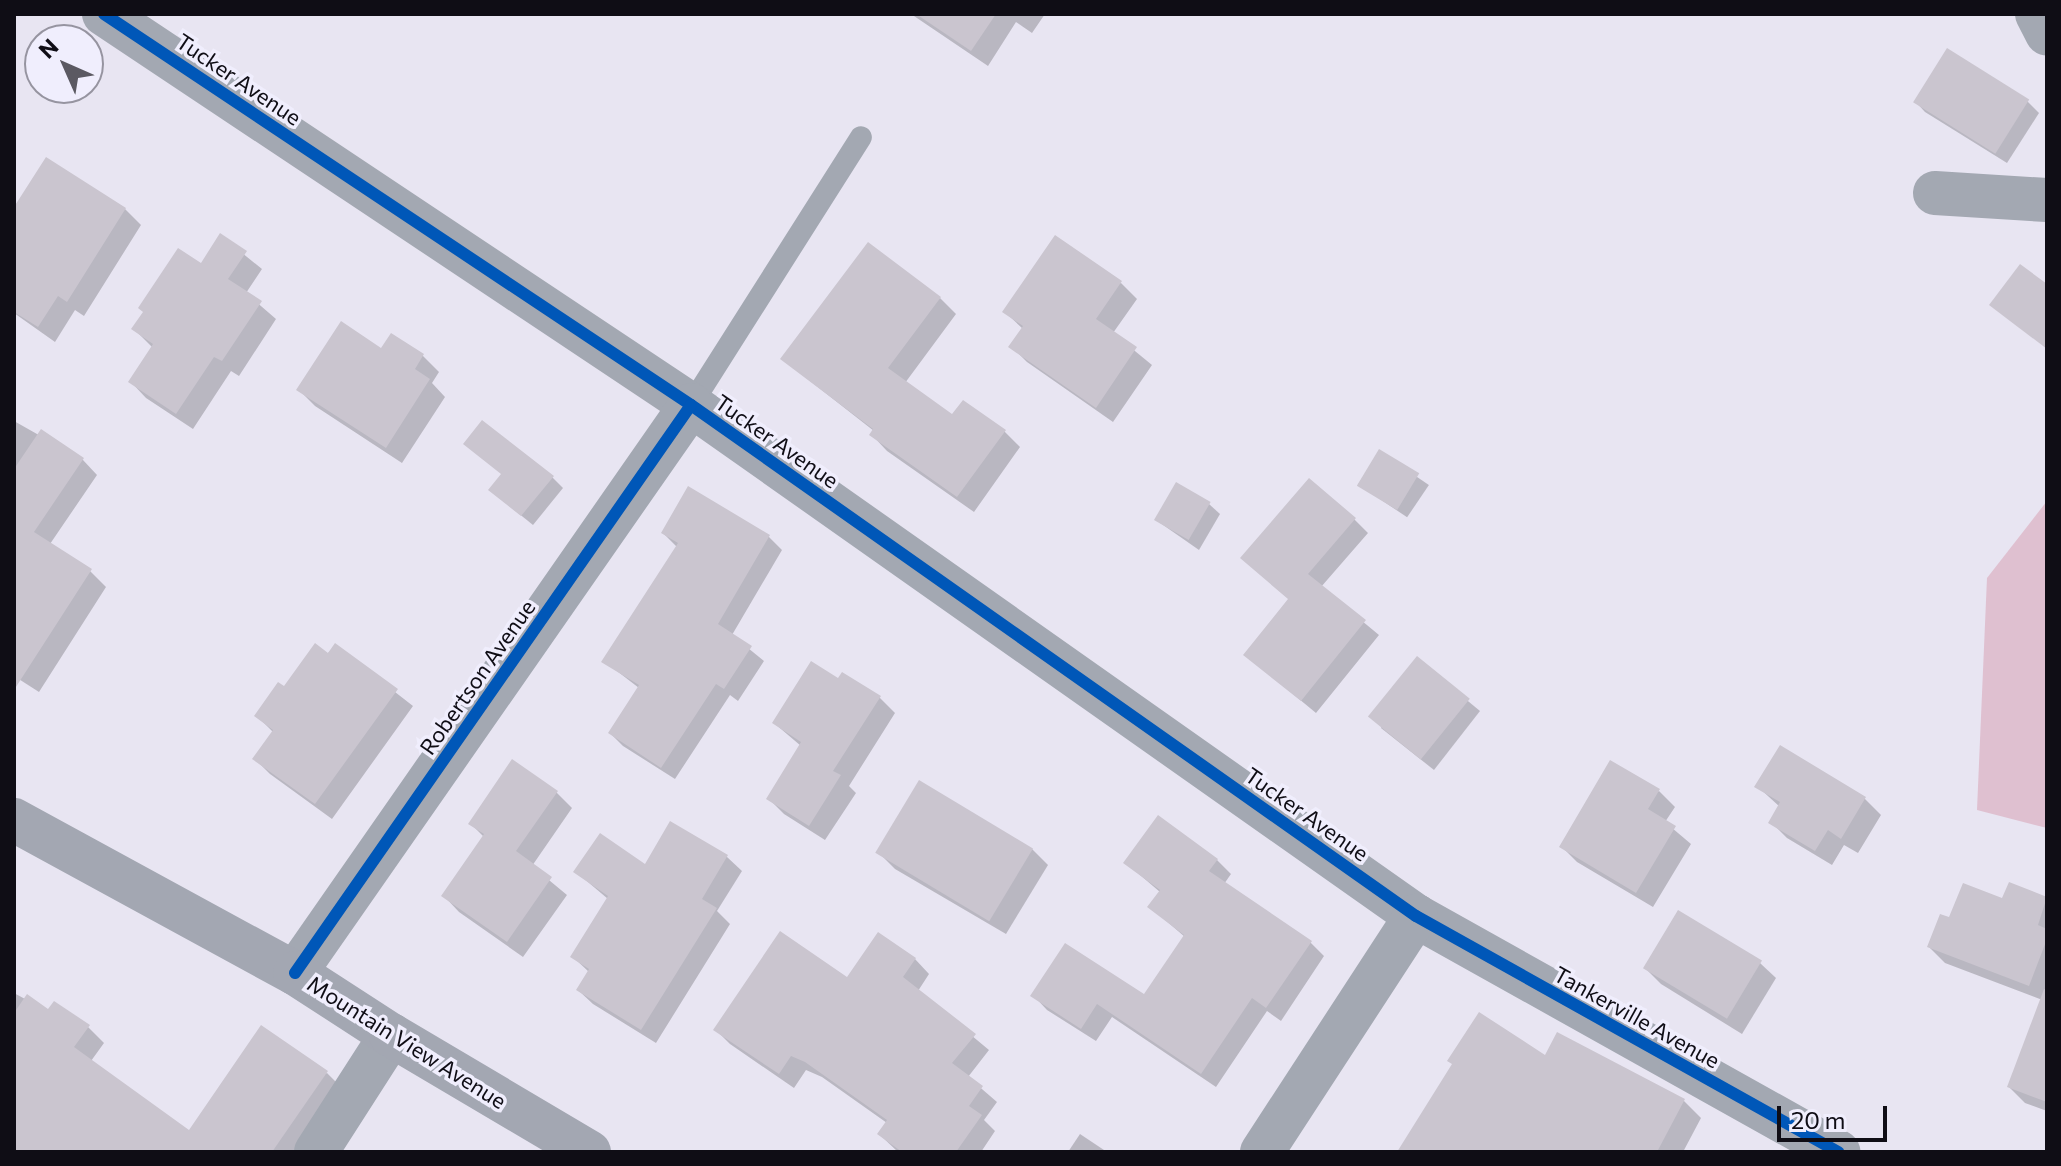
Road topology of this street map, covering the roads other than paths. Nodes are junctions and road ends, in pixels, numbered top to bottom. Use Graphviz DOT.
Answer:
graph roads {
  1 [pos="104,14"];
  2 [pos="2037,14"];
  3 [pos="2047,34"];
  4 [pos="861,137"];
  5 [pos="1935,193"];
  6 [pos="2047,200"];
  7 [pos="691,405"];
  8 [pos="14,820"];
  9 [pos="1416,916"];
  10 [pos="295,973"];
  11 [pos="391,1035"];
  12 [pos="316,1152"];
  13 [pos="589,1152"];
  14 [pos="1262,1152"];
  15 [pos="1838,1152"];
  1 -- 7 [label="street, Tucker Avenue"];
  2 -- 3 [label="street"];
  4 -- 7 [label="lane"];
  5 -- 6 [label="street"];
  7 -- 9 [label="street, Tucker Avenue"];
  7 -- 10 [label="street, Robertson Avenue"];
  8 -- 10 [label="main road, Mountain View Avenue"];
  9 -- 14 [label="street"];
  9 -- 15 [label="street, Tankerville Avenue"];
  10 -- 11 [label="main road, Mountain View Avenue"];
  11 -- 12 [label="street"];
  11 -- 13 [label="main road, Mountain View Avenue"];
}
